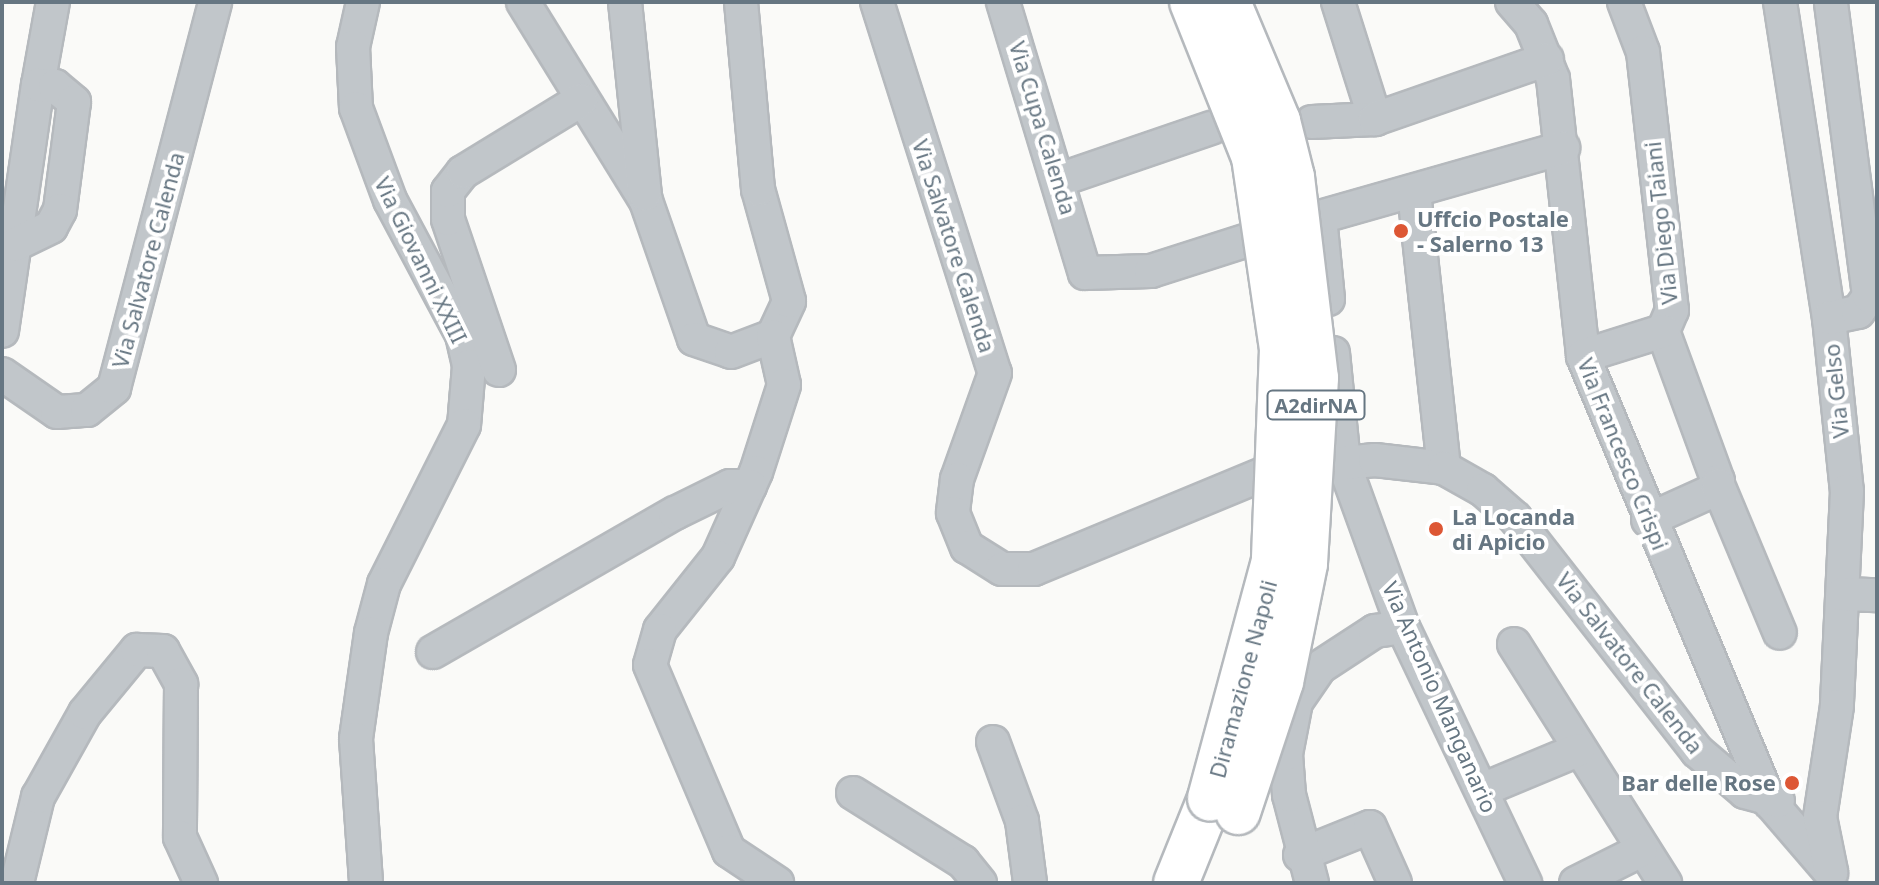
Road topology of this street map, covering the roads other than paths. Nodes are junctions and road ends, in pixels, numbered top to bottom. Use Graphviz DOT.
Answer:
graph roads {
  1 [pos="53,2"];
  2 [pos="215,2"];
  3 [pos="363,2"];
  4 [pos="523,2"];
  5 [pos="625,2"];
  6 [pos="741,2"];
  7 [pos="877,2"];
  8 [pos="1003,2"];
  9 [pos="1192,2"];
  10 [pos="1228,2"];
  11 [pos="1338,2"];
  12 [pos="1512,2"];
  13 [pos="1624,2"];
  14 [pos="1780,2"];
  15 [pos="1831,2"];
  16 [pos="1547,59"];
  17 [pos="581,100"];
  18 [pos="1375,119"];
  19 [pos="1312,122"];
  20 [pos="1211,128"];
  21 [pos="1563,148"];
  22 [pos="1059,180"];
  23 [pos="1414,192"];
  24 [pos="646,201"];
  25 [pos="1251,239"];
  26 [pos="1829,318"];
  27 [pos="2,331"];
  28 [pos="1663,331"];
  29 [pos="773,336"];
  30 [pos="1583,356"];
  31 [pos="499,370"];
  32 [pos="2,374"];
  33 [pos="1335,465"];
  34 [pos="1444,468"];
  35 [pos="1263,474"];
  36 [pos="1718,485"];
  37 [pos="750,486"];
  38 [pos="1648,520"];
  39 [pos="1843,594"];
  40 [pos="1877,595"];
  41 [pos="1403,627"];
  42 [pos="1780,633"];
  43 [pos="1514,644"];
  44 [pos="433,652"];
  45 [pos="993,742"];
  46 [pos="1578,750"];
  47 [pos="1831,783"];
  48 [pos="1482,790"];
  49 [pos="853,793"];
  50 [pos="1770,802"];
  51 [pos="1224,805"];
  52 [pos="1640,851"];
  53 [pos="1306,869"];
  54 [pos="12,877"];
  55 [pos="1833,878"];
  56 [pos="201,883"];
  57 [pos="366,883"];
  58 [pos="777,883"];
  59 [pos="980,883"];
  60 [pos="1030,883"];
  61 [pos="1176,883"];
  62 [pos="1209,883"];
  63 [pos="1395,883"];
  64 [pos="1525,883"];
  65 [pos="1576,883"];
  66 [pos="1665,883"];
  1 -- 27 [label="street"];
  2 -- 32 [label="street, Via Salvatore Calenda"];
  3 -- 57 [label="street, Via Giovanni XXIII"];
  4 -- 17 [label="street"];
  5 -- 24 [label="street"];
  6 -- 29 [label="street"];
  7 -- 35 [label="street, Via Salvatore Calenda"];
  8 -- 22 [label="street, Via Cupa Calenda"];
  9 -- 51 [label="highway, Diramazione Napoli / A2dirNA, bridge"];
  10 -- 51 [label="highway, Diramazione Napoli / A2dirNA, bridge"];
  11 -- 18 [label="street"];
  12 -- 16 [label="street, Via Francesco Crispi"];
  13 -- 28 [label="street, Via Diego Taiani"];
  14 -- 26 [label="street, Via Gelso"];
  15 -- 26 [label="street"];
  16 -- 18 [label="street"];
  16 -- 21 [label="street, Via Francesco Crispi"];
  17 -- 24 [label="street"];
  17 -- 31 [label="street"];
  18 -- 19 [label="street"];
  20 -- 22 [label="street"];
  21 -- 23 [label="street"];
  21 -- 30 [label="street, Via Francesco Crispi"];
  22 -- 25 [label="street, Via Cupa Calenda"];
  23 -- 33 [label="street, Via Antonio Manganario"];
  23 -- 34 [label="street"];
  24 -- 29 [label="street"];
  26 -- 39 [label="street, Via Gelso"];
  28 -- 30 [label="street"];
  28 -- 36 [label="street, Via Diego Taiani"];
  29 -- 37 [label="street"];
  30 -- 38 [label="street, Via Francesco Crispi"];
  33 -- 34 [label="street, Via Salvatore Calenda"];
  33 -- 41 [label="street, Via Antonio Manganario"];
  34 -- 50 [label="street, Via Salvatore Calenda"];
  36 -- 38 [label="street"];
  36 -- 42 [label="street, Via Diego Taiani"];
  37 -- 44 [label="street"];
  37 -- 58 [label="street"];
  38 -- 50 [label="street, Via Francesco Crispi"];
  39 -- 40 [label="street"];
  39 -- 47 [label="street, Via Gelso"];
  41 -- 48 [label="street, Via Antonio Manganario"];
  41 -- 53 [label="street"];
  43 -- 46 [label="street"];
  45 -- 60 [label="street"];
  46 -- 48 [label="street"];
  46 -- 52 [label="street"];
  47 -- 50 [label="street"];
  47 -- 55 [label="street, Via Gelso"];
  48 -- 64 [label="street, Via Antonio Manganario"];
  49 -- 59 [label="street"];
  50 -- 55 [label="street"];
  51 -- 61 [label="highway, Diramazione Napoli / A2dirNA"];
  51 -- 62 [label="highway, Diramazione Napoli / A2dirNA"];
  52 -- 65 [label="street"];
  52 -- 66 [label="street"];
  53 -- 63 [label="street"];
  54 -- 56 [label="street"];
}
